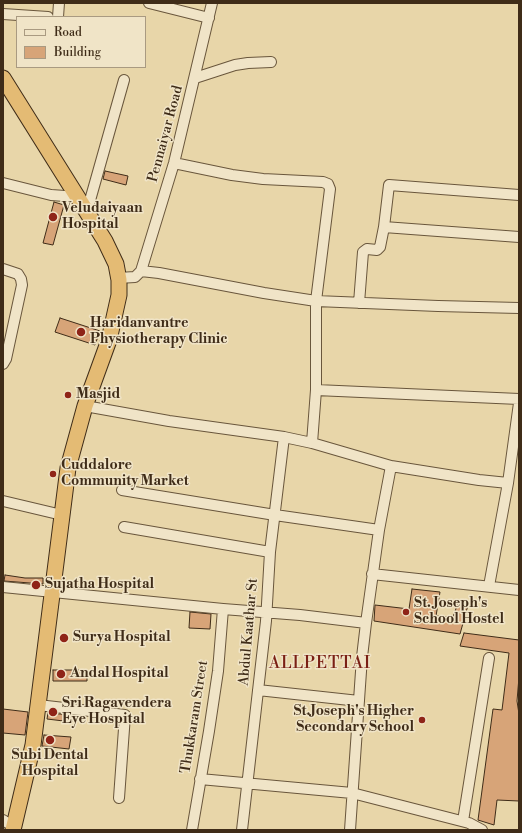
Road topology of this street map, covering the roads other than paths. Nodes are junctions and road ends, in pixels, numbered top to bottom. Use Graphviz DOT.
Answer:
graph roads {
  1 [pos="60,3"];
  2 [pos="149,3"];
  3 [pos="212,3"];
  4 [pos="3,14"];
  5 [pos="33,16"];
  6 [pos="58,16"];
  7 [pos="209,18"];
  8 [pos="271,62"];
  9 [pos="3,78"];
  10 [pos="195,78"];
  11 [pos="124,80"];
  12 [pos="174,163"];
  13 [pos="3,183"];
  14 [pos="519,195"];
  15 [pos="79,197"];
  16 [pos="87,211"];
  17 [pos="384,227"];
  18 [pos="519,237"];
  19 [pos="3,269"];
  20 [pos="138,274"];
  21 [pos="118,278"];
  22 [pos="119,295"];
  23 [pos="316,301"];
  24 [pos="359,303"];
  25 [pos="519,308"];
  26 [pos="3,364"];
  27 [pos="316,390"];
  28 [pos="519,399"];
  29 [pos="519,403"];
  30 [pos="85,406"];
  31 [pos="284,437"];
  32 [pos="312,443"];
  33 [pos="391,466"];
  34 [pos="508,483"];
  35 [pos="122,490"];
  36 [pos="3,501"];
  37 [pos="62,514"];
  38 [pos="275,515"];
  39 [pos="124,527"];
  40 [pos="379,530"];
  41 [pos="270,552"];
  42 [pos="372,574"];
  43 [pos="489,586"];
  44 [pos="3,587"];
  45 [pos="519,590"];
  46 [pos="53,593"];
  47 [pos="223,609"];
  48 [pos="267,611"];
  49 [pos="366,623"];
  50 [pos="489,658"];
  51 [pos="258,690"];
  52 [pos="359,702"];
  53 [pos="38,705"];
  54 [pos="200,779"];
  55 [pos="248,783"];
  56 [pos="352,794"];
  57 [pos="119,798"];
  58 [pos="463,821"];
  59 [pos="10,825"];
  60 [pos="192,830"];
  61 [pos="242,830"];
  62 [pos="350,830"];
  63 [pos="482,830"];
  1 -- 6 [label="street"];
  2 -- 7 [label="street"];
  3 -- 7 [label="street, Pennaiyar Road"];
  4 -- 5 [label="street"];
  7 -- 10 [label="street, Pennaiyar Road"];
  8 -- 10 [label="street"];
  9 -- 15 [label="highway"];
  10 -- 12 [label="street, Pennaiyar Road"];
  11 -- 16 [label="street"];
  12 -- 20 [label="street, Pennaiyar Road"];
  12 -- 23 [label="street"];
  13 -- 15 [label="street"];
  14 -- 17 [label="street"];
  15 -- 16 [label="highway"];
  16 -- 21 [label="highway"];
  17 -- 18 [label="street"];
  17 -- 24 [label="street"];
  19 -- 26 [label="street"];
  20 -- 21 [label="street"];
  20 -- 22 [label="street"];
  20 -- 23 [label="street"];
  21 -- 22 [label="highway"];
  22 -- 30 [label="highway"];
  23 -- 24 [label="street"];
  23 -- 27 [label="street"];
  24 -- 25 [label="street"];
  27 -- 28 [label="street"];
  27 -- 32 [label="street"];
  29 -- 34 [label="street"];
  30 -- 31 [label="street"];
  30 -- 37 [label="highway"];
  31 -- 32 [label="street"];
  31 -- 38 [label="street, Abdul Kaathar St"];
  32 -- 33 [label="street"];
  33 -- 34 [label="street"];
  33 -- 40 [label="street"];
  34 -- 43 [label="street"];
  35 -- 38 [label="street"];
  36 -- 37 [label="street"];
  37 -- 46 [label="highway"];
  38 -- 40 [label="street"];
  38 -- 41 [label="street, Abdul Kaathar St"];
  39 -- 41 [label="street"];
  40 -- 42 [label="street"];
  41 -- 48 [label="street, Abdul Kaathar St"];
  42 -- 43 [label="street"];
  42 -- 49 [label="street"];
  43 -- 45 [label="street"];
  44 -- 46 [label="street"];
  46 -- 47 [label="street"];
  46 -- 53 [label="highway"];
  47 -- 48 [label="street"];
  47 -- 54 [label="street, Thukkaram Street"];
  48 -- 49 [label="street"];
  48 -- 51 [label="street, Abdul Kaathar St"];
  49 -- 52 [label="street"];
  50 -- 58 [label="street"];
  51 -- 52 [label="street"];
  51 -- 55 [label="street, Abdul Kaathar St"];
  52 -- 56 [label="street"];
  53 -- 57 [label="street"];
  53 -- 59 [label="highway"];
  54 -- 55 [label="street"];
  54 -- 60 [label="street, Thukkaram Street"];
  55 -- 56 [label="street"];
  55 -- 61 [label="street, Abdul Kaathar St"];
  56 -- 58 [label="street"];
  56 -- 62 [label="street"];
  58 -- 63 [label="street"];
}
